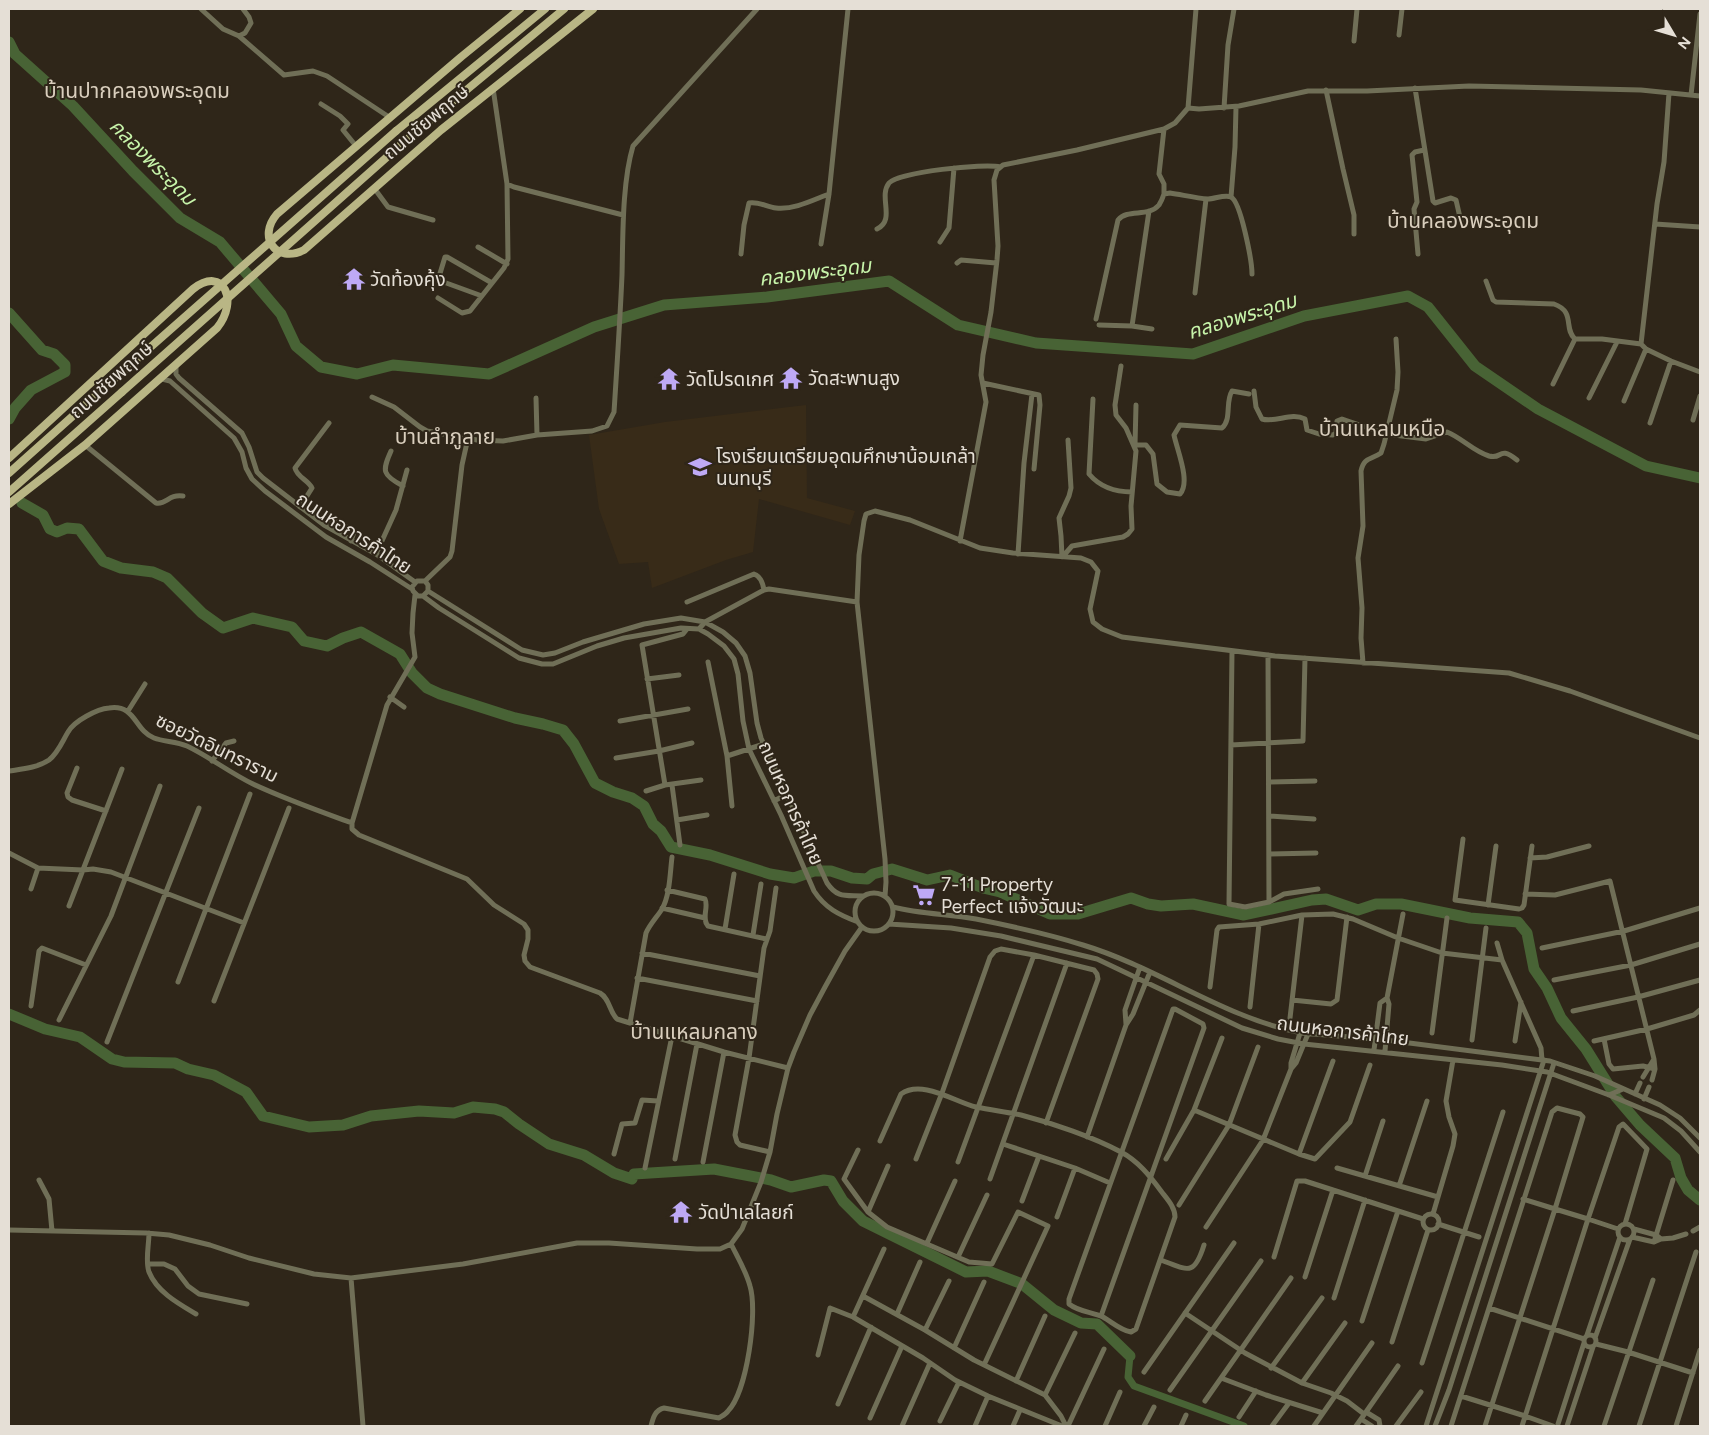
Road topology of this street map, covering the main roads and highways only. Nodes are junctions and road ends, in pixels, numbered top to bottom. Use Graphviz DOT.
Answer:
graph roads {
  1 [pos="545,9"];
  2 [pos="564,9"];
  3 [pos="593,9"];
  4 [pos="516,10"];
  5 [pos="9,458"];
  6 [pos="9,473"];
  7 [pos="9,492"];
  8 [pos="9,504"];
  1 -- 6 [label="main road, ถนนชัยพฤกษ์, bridge"];
  2 -- 7 [label="main road, ถนนชัยพฤกษ์, bridge"];
  3 -- 4 [label="main road, ถนนชัยพฤกษ์"];
  5 -- 8 [label="main road"];
}
